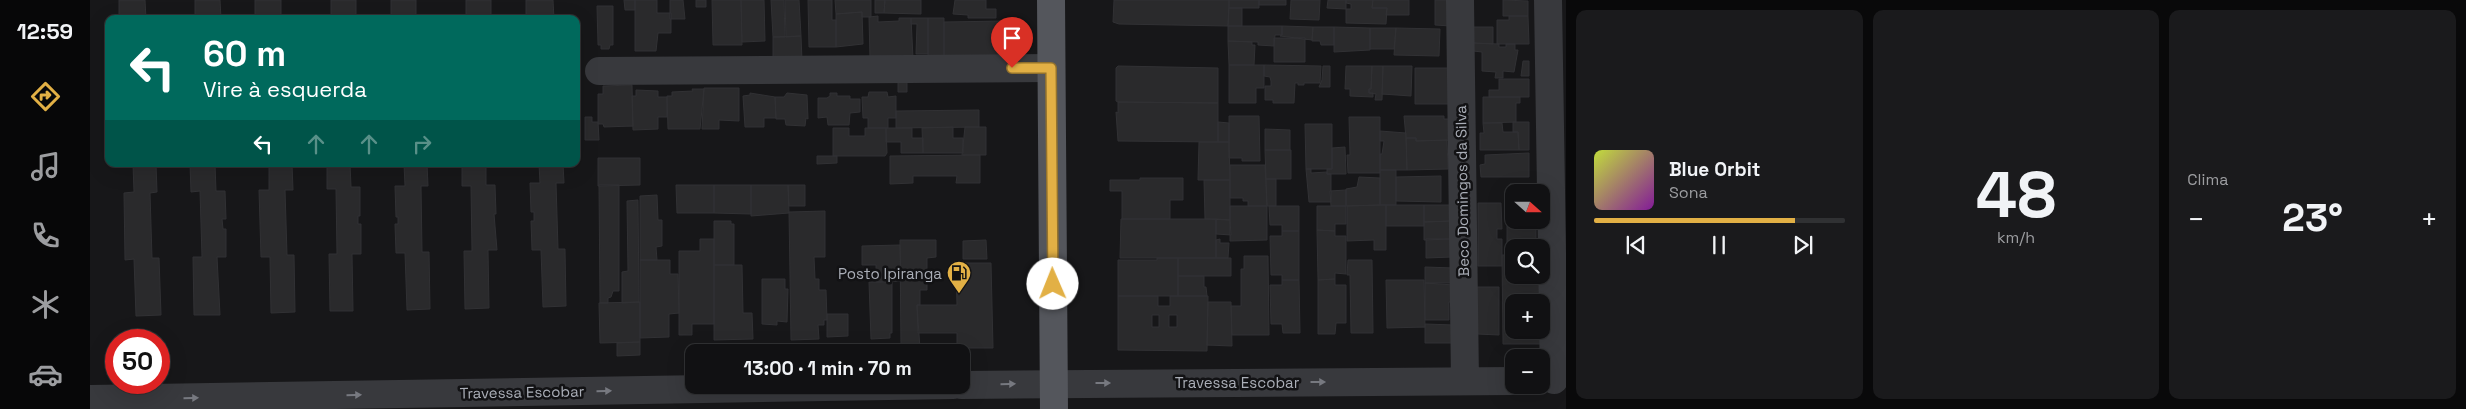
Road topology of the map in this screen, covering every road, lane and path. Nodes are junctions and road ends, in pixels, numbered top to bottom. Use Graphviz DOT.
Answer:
graph roads {
  1 [pos="1051,0"];
  2 [pos="1548,0"];
  3 [pos="1460,1"];
  4 [pos="1558,55"];
  5 [pos="1051,68"];
  6 [pos="599,71"];
  7 [pos="1554,380"];
  8 [pos="1465,381"];
  9 [pos="1505,381"];
  10 [pos="970,386"];
  11 [pos="835,394"];
  12 [pos="1054,396"];
  13 [pos="782,398"];
  14 [pos="90,399"];
  1 -- 5 [label="main road"];
  2 -- 4 [label="street"];
  3 -- 8 [label="street, Beco Domingos da Silva"];
  4 -- 7 [label="street"];
  5 -- 6 [label="street"];
  5 -- 12 [label="main road"];
  8 -- 9 [label="street, Travessa Escobar"];
  12 -- 8 [label="street, Travessa Escobar, one-way"];
  10 -- 12 [label="street, Travessa Escobar, one-way"];
  11 -- 13 [label="street, Travessa Escobar"];
  14 -- 13 [label="street, Travessa Escobar, one-way"];
}
